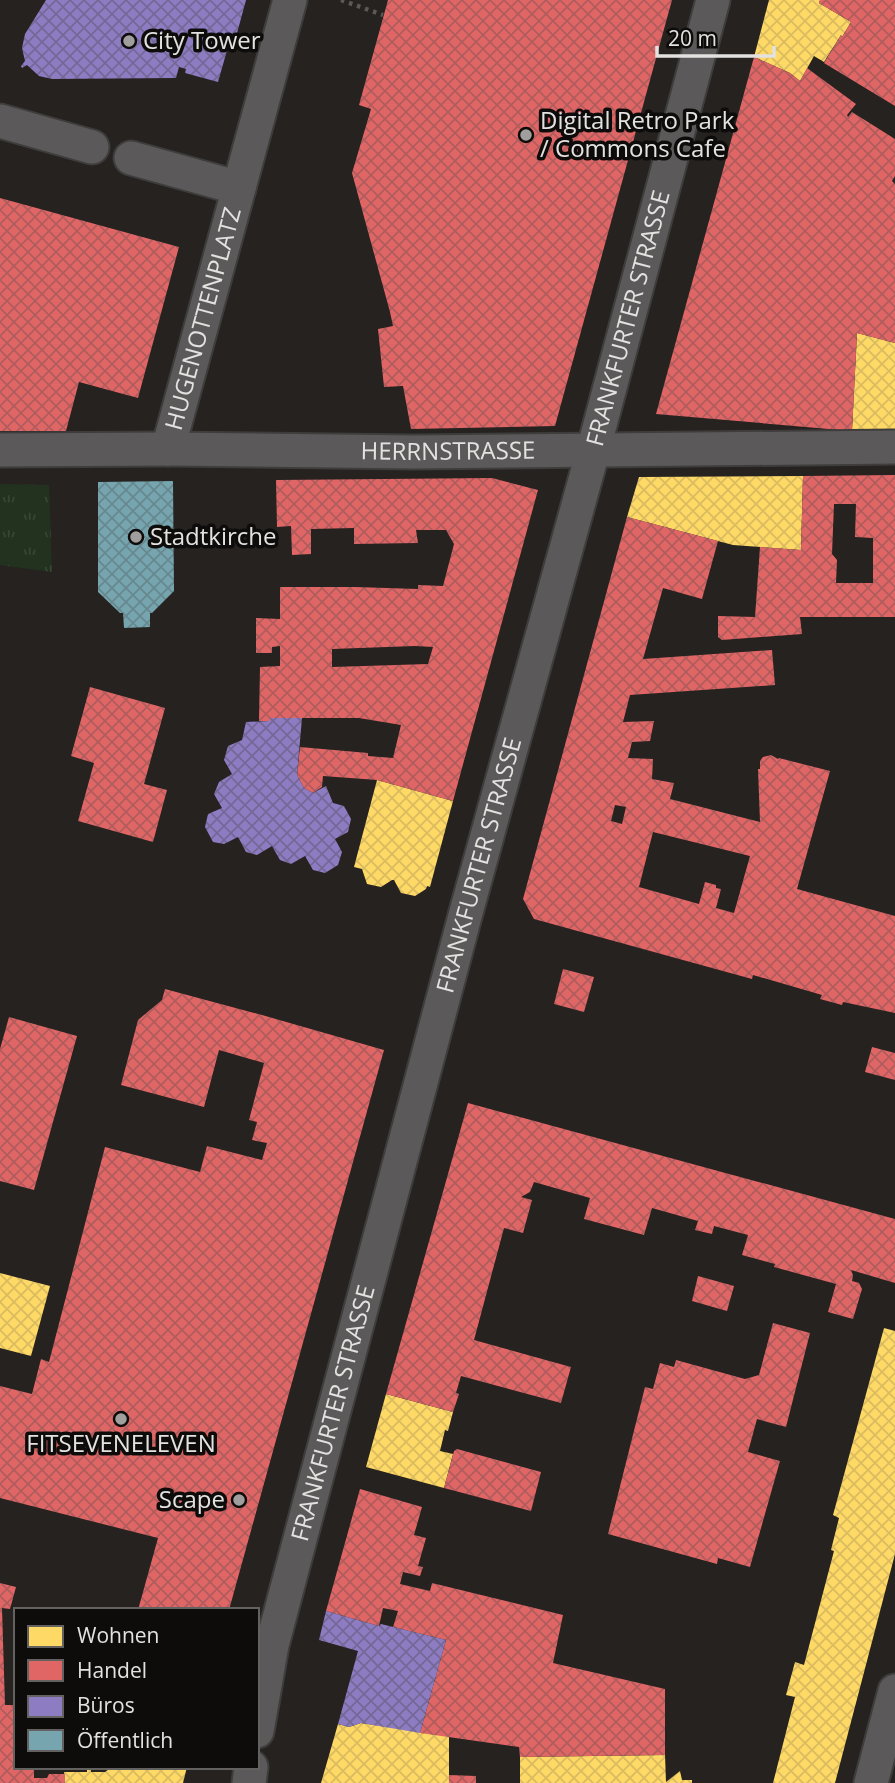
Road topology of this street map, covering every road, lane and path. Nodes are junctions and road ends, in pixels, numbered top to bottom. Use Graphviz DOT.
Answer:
graph roads {
  1 [pos="290,0"];
  2 [pos="341,0"];
  3 [pos="713,0"];
  4 [pos="383,15"];
  5 [pos="0,121"];
  6 [pos="92,147"];
  7 [pos="131,158"];
  8 [pos="239,188"];
  9 [pos="895,447"];
  10 [pos="168,449"];
  11 [pos="0,450"];
  12 [pos="593,450"];
  13 [pos="895,1691"];
  14 [pos="259,1720"];
  15 [pos="871,1783"];
  1 -- 8 [label="street, HUGENOTTENPLATZ"];
  2 -- 4 [label="path"];
  3 -- 12 [label="street, FRANKFURTER STRASSE"];
  5 -- 6 [label="street"];
  7 -- 8 [label="street, HUGENOTTENPLATZ"];
  8 -- 10 [label="street, HUGENOTTENPLATZ"];
  9 -- 12 [label="street, HERRNSTRASSE"];
  10 -- 11 [label="street, HERRNSTRASSE"];
  10 -- 12 [label="street, HERRNSTRASSE"];
  12 -- 14 [label="street, FRANKFURTER STRASSE"];
  13 -- 15 [label="street"];
}
